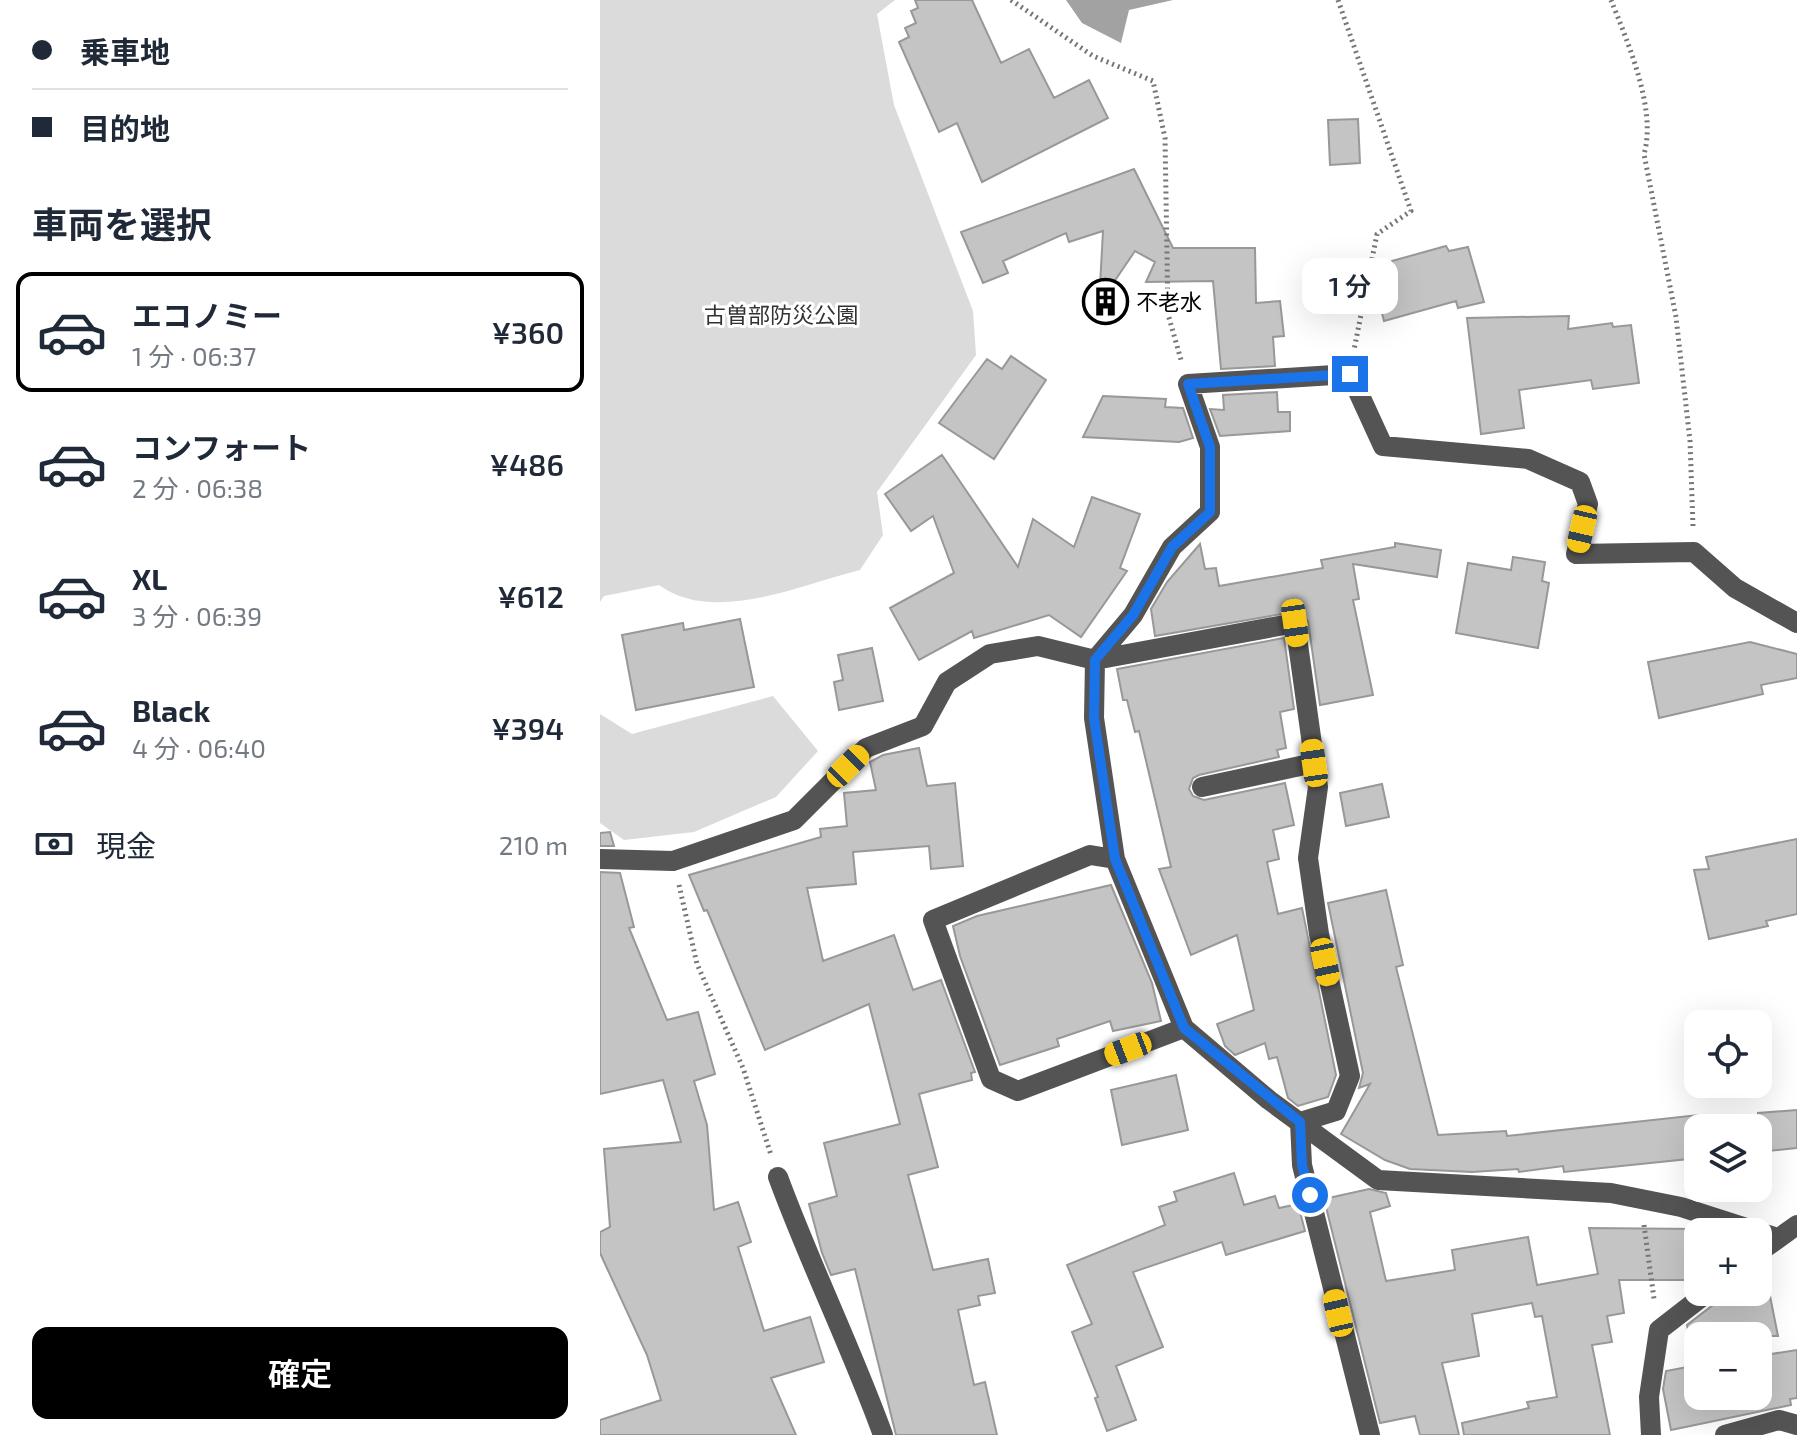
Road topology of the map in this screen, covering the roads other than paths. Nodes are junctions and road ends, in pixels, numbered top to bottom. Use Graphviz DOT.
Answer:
graph roads {
  1 [pos="1797,623"];
  2 [pos="1095,660"];
  3 [pos="1314,763"];
  4 [pos="1202,787"];
  5 [pos="600,859"];
  6 [pos="1115,859"];
  7 [pos="1184,1028"];
  8 [pos="1300,1122"];
  9 [pos="778,1177"];
  10 [pos="1797,1225"];
  11 [pos="1778,1238"];
  12 [pos="1772,1242"];
  13 [pos="1690,1306"];
  14 [pos="1797,1425"];
  15 [pos="883,1435"];
  16 [pos="1370,1435"];
  17 [pos="1651,1435"];
  18 [pos="1725,1435"];
  1 -- 2 [label="street"];
  2 -- 3 [label="street"];
  2 -- 5 [label="street"];
  2 -- 6 [label="street"];
  3 -- 4 [label="street"];
  3 -- 8 [label="street"];
  6 -- 7 [label="street"];
  6 -- 7 [label="street"];
  7 -- 8 [label="street"];
  8 -- 11 [label="street"];
  8 -- 16 [label="street"];
  9 -- 15 [label="street"];
  10 -- 11 [label="street"];
  11 -- 12 [label="street"];
  13 -- 17 [label="street"];
  14 -- 18 [label="street"];
}
